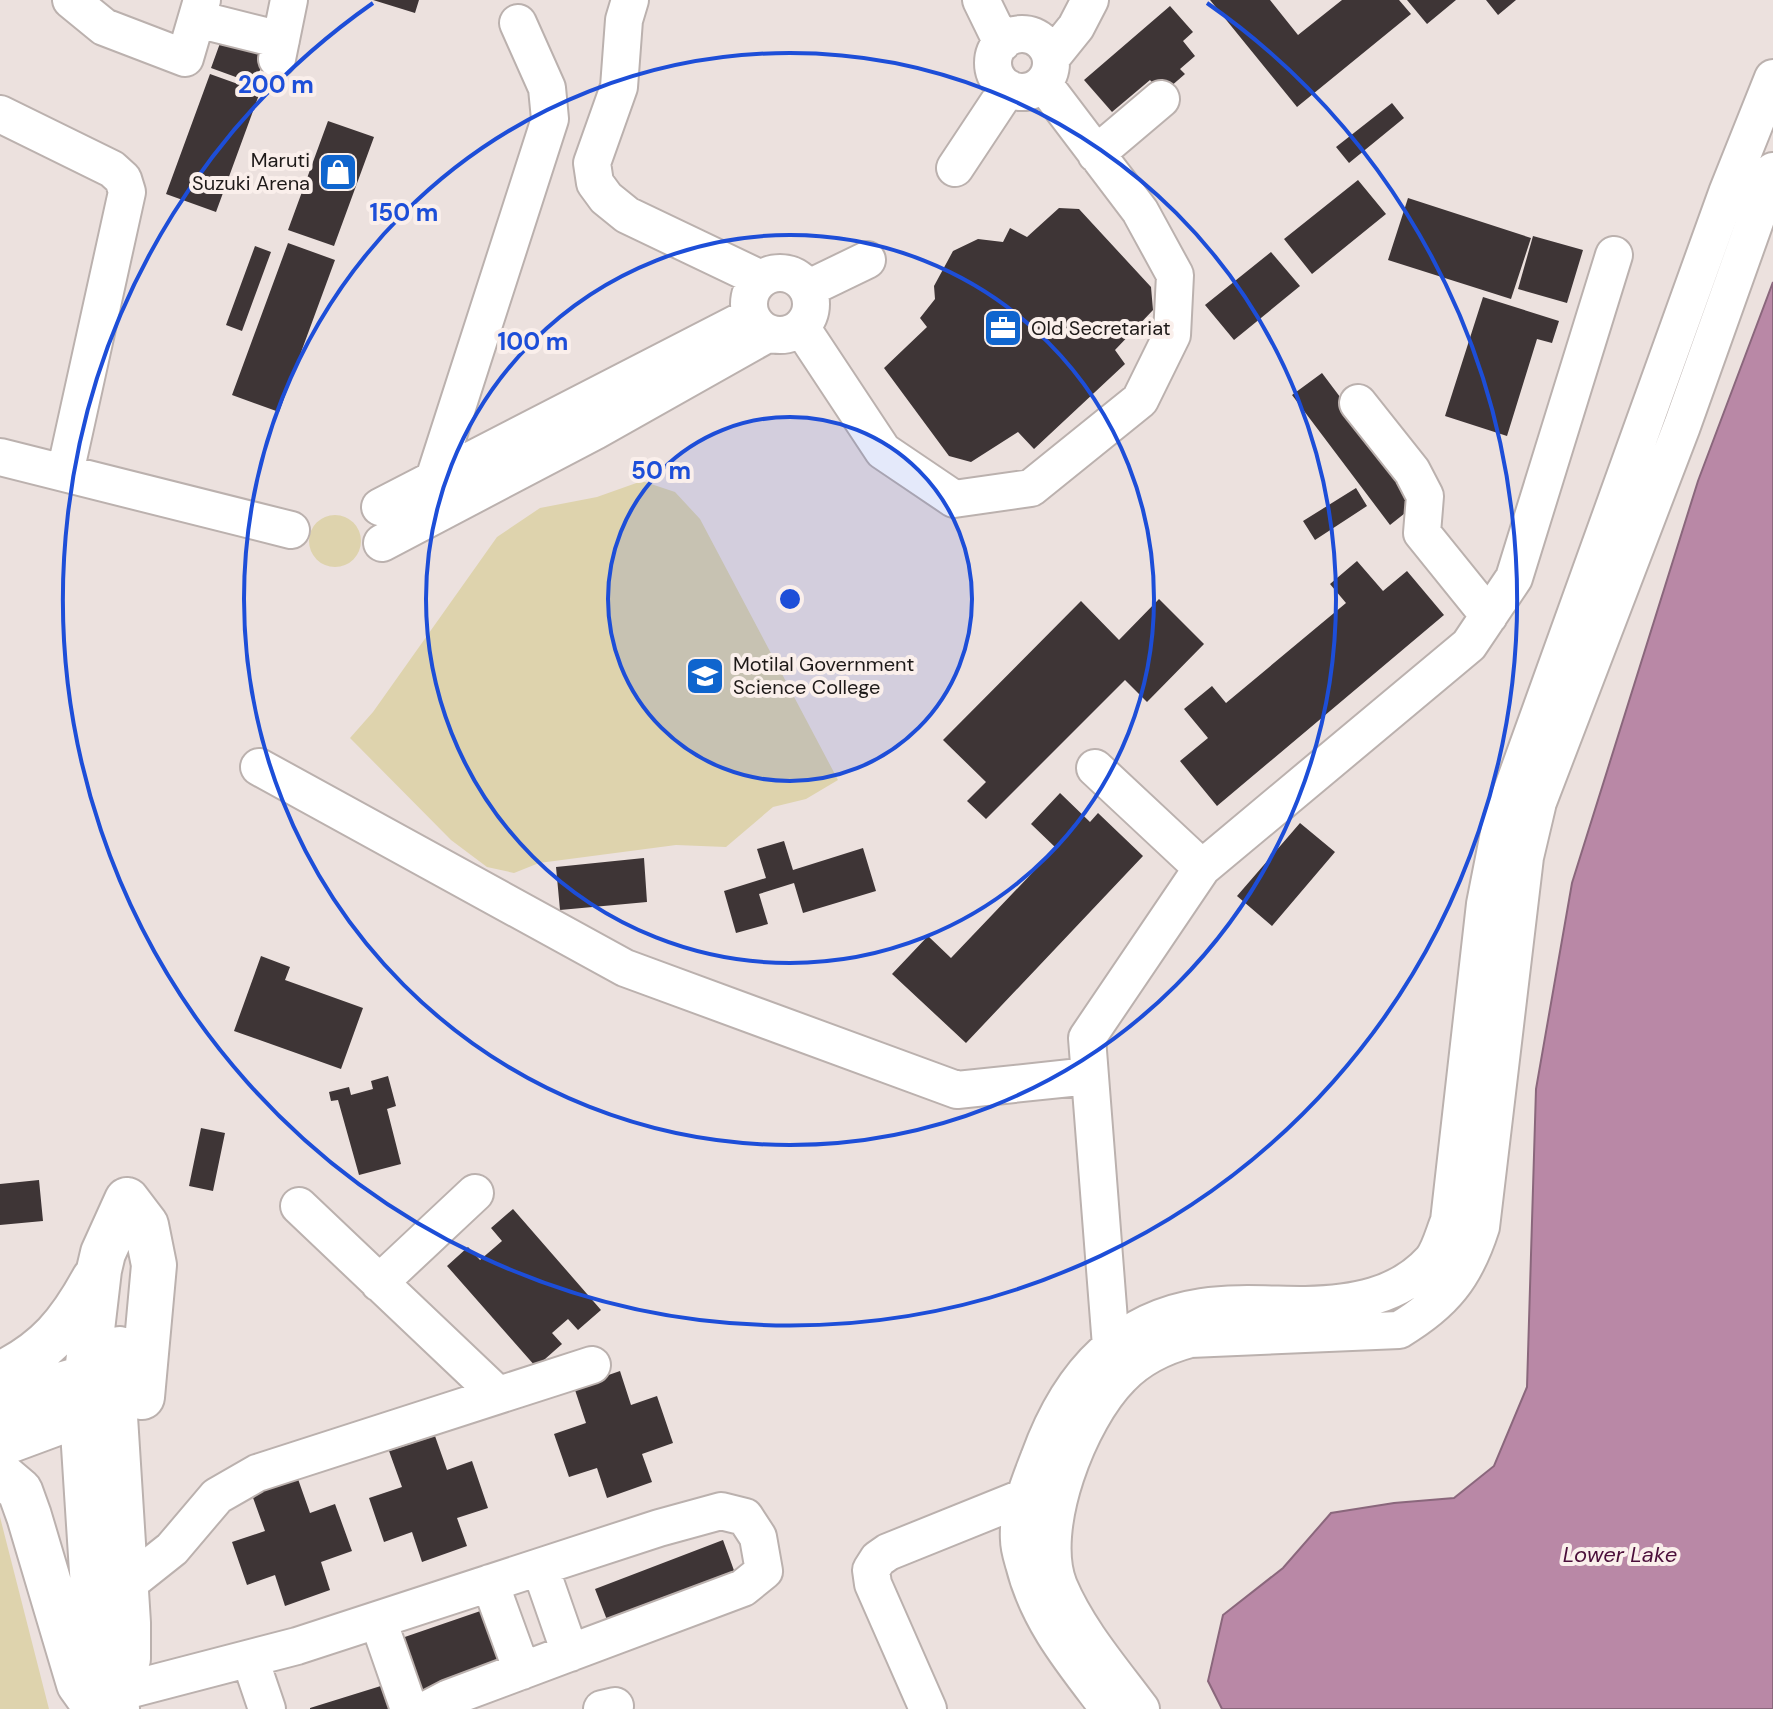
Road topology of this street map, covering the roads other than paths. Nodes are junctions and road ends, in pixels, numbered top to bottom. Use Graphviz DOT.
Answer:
graph roads {
  1 [pos="71,0"];
  2 [pos="289,0"];
  3 [pos="630,0"];
  4 [pos="981,0"];
  5 [pos="1062,0"];
  6 [pos="1090,0"];
  7 [pos="199,9"];
  8 [pos="518,23"];
  9 [pos="1035,67"];
  10 [pos="1773,78"];
  11 [pos="1161,99"];
  12 [pos="0,114"];
  13 [pos="1096,154"];
  14 [pos="955,168"];
  15 [pos="1773,171"];
  16 [pos="1614,255"];
  17 [pos="867,260"];
  18 [pos="761,279"];
  19 [pos="807,289"];
  20 [pos="773,325"];
  21 [pos="1358,403"];
  22 [pos="0,457"];
  23 [pos="65,473"];
  24 [pos="434,479"];
  25 [pos="380,507"];
  26 [pos="291,530"];
  27 [pos="382,543"];
  28 [pos="1489,616"];
  29 [pos="259,767"];
  30 [pos="1095,768"];
  31 [pos="1202,868"];
  32 [pos="1089,1076"];
  33 [pos="475,1193"];
  34 [pos="127,1200"];
  35 [pos="299,1206"];
  36 [pos="99,1270"];
  37 [pos="379,1283"];
  38 [pos="1111,1346"];
  39 [pos="592,1365"];
  40 [pos="0,1374"];
  41 [pos="100,1391"];
  42 [pos="497,1394"];
  43 [pos="0,1402"];
  44 [pos="0,1444"];
  45 [pos="0,1474"];
  46 [pos="1064,1481"];
  47 [pos="1024,1499"];
  48 [pos="540,1567"];
  49 [pos="138,1576"];
  50 [pos="490,1583"];
  51 [pos="378,1620"];
  52 [pos="128,1636"];
  53 [pos="570,1653"];
  54 [pos="250,1659"];
  55 [pos="522,1671"];
  56 [pos="116,1705"];
  57 [pos="267,1709"];
  58 [pos="409,1709"];
  59 [pos="428,1709"];
  60 [pos="928,1709"];
  61 [pos="1109,1709"];
  62 [pos="1141,1709"];
  1 -- 7 [label="street"];
  2 -- 7 [label="street"];
  3 -- 18 [label="street"];
  4 -- 9 [label="street"];
  5 -- 9 [label="street"];
  6 -- 9 [label="street"];
  8 -- 24 [label="street"];
  9 -- 13 [label="street"];
  9 -- 14 [label="street"];
  10 -- 38 [label="street"];
  11 -- 13 [label="street"];
  12 -- 23 [label="street"];
  13 -- 20 [label="street"];
  15 -- 46 [label="street"];
  16 -- 28 [label="street"];
  17 -- 19 [label="street"];
  18 -- 19 [label="street"];
  18 -- 20 [label="street"];
  19 -- 20 [label="street"];
  20 -- 24 [label="street"];
  20 -- 27 [label="street"];
  21 -- 28 [label="street"];
  22 -- 23 [label="street"];
  23 -- 26 [label="street"];
  24 -- 25 [label="street"];
  28 -- 31 [label="street"];
  29 -- 32 [label="street"];
  30 -- 31 [label="street"];
  31 -- 32 [label="street"];
  32 -- 38 [label="street"];
  33 -- 37 [label="street"];
  34 -- 36 [label="main road"];
  34 -- 41 [label="main road"];
  34 -- 49 [label="main road"];
  35 -- 37 [label="street"];
  36 -- 40 [label="main road"];
  36 -- 41 [label="main road"];
  37 -- 42 [label="street"];
  38 -- 47 [label="street"];
  39 -- 42 [label="street"];
  41 -- 43 [label="main road"];
  41 -- 44 [label="main road"];
  41 -- 52 [label="main road"];
  41 -- 56 [label="main road"];
  42 -- 49 [label="street"];
  45 -- 56 [label="main road"];
  46 -- 47 [label="street"];
  46 -- 62 [label="street"];
  47 -- 60 [label="street"];
  47 -- 61 [label="street"];
  48 -- 50 [label="street"];
  48 -- 53 [label="street"];
  48 -- 53 [label="street"];
  49 -- 52 [label="main road"];
  50 -- 51 [label="street"];
  50 -- 55 [label="street"];
  51 -- 54 [label="street"];
  51 -- 58 [label="street"];
  52 -- 56 [label="main road"];
  53 -- 55 [label="street"];
  54 -- 56 [label="street"];
  54 -- 57 [label="street"];
  55 -- 59 [label="street"];
}
